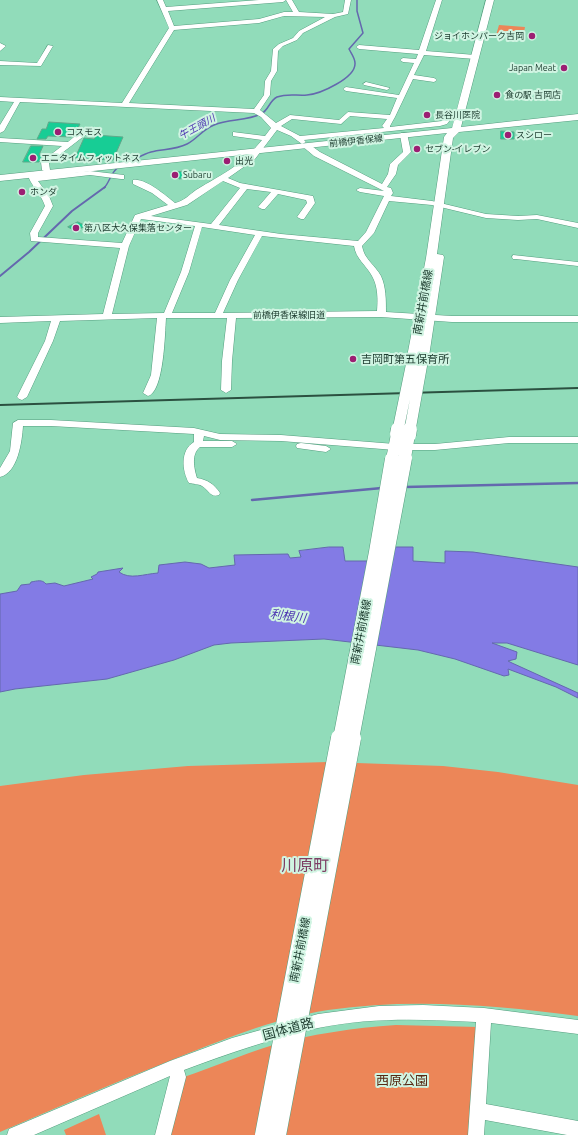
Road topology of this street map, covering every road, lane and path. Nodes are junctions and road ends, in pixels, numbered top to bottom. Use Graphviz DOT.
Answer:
graph roads {
  1 [pos="160,0"];
  2 [pos="283,0"];
  3 [pos="289,0"];
  4 [pos="348,0"];
  5 [pos="439,0"];
  6 [pos="490,0"];
  7 [pos="164,9"];
  8 [pos="297,14"];
  9 [pos="333,16"];
  10 [pos="172,28"];
  11 [pos="0,45"];
  12 [pos="50,46"];
  13 [pos="359,47"];
  14 [pos="0,49"];
  15 [pos="422,52"];
  16 [pos="475,57"];
  17 [pos="403,60"];
  18 [pos="418,61"];
  19 [pos="0,63"];
  20 [pos="411,77"];
  21 [pos="434,80"];
  22 [pos="366,84"];
  23 [pos="346,89"];
  24 [pos="405,90"];
  25 [pos="402,97"];
  26 [pos="0,99"];
  27 [pos="18,100"];
  28 [pos="124,105"];
  29 [pos="259,113"];
  30 [pos="578,115"];
  31 [pos="392,117"];
  32 [pos="457,125"];
  33 [pos="275,126"];
  34 [pos="388,130"];
  35 [pos="0,131"];
  36 [pos="84,133"];
  37 [pos="236,134"];
  38 [pos="404,135"];
  39 [pos="0,140"];
  40 [pos="302,142"];
  41 [pos="70,144"];
  42 [pos="262,146"];
  43 [pos="46,170"];
  44 [pos="116,170"];
  45 [pos="0,174"];
  46 [pos="32,177"];
  47 [pos="0,178"];
  48 [pos="222,178"];
  49 [pos="136,182"];
  50 [pos="245,186"];
  51 [pos="384,186"];
  52 [pos="360,190"];
  53 [pos="276,191"];
  54 [pos="387,196"];
  55 [pos="173,206"];
  56 [pos="443,206"];
  57 [pos="262,207"];
  58 [pos="138,217"];
  59 [pos="301,217"];
  60 [pos="200,224"];
  61 [pos="213,226"];
  62 [pos="578,226"];
  63 [pos="260,232"];
  64 [pos="359,244"];
  65 [pos="125,246"];
  66 [pos="516,257"];
  67 [pos="578,264"];
  68 [pos="381,314"];
  69 [pos="164,315"];
  70 [pos="218,315"];
  71 [pos="232,315"];
  72 [pos="107,316"];
  73 [pos="425,317"];
  74 [pos="56,319"];
  75 [pos="0,320"];
  76 [pos="578,320"];
  77 [pos="226,390"];
  78 [pos="148,393"];
  79 [pos="22,397"];
  80 [pos="199,438"];
  81 [pos="578,440"];
  82 [pos="401,446"];
  83 [pos="326,449"];
  84 [pos="0,474"];
  85 [pos="215,493"];
  86 [pos="484,1015"];
  87 [pos="578,1027"];
  88 [pos="175,1066"];
  89 [pos="478,1111"];
  90 [pos="578,1129"];
  91 [pos="15,1135"];
  92 [pos="163,1135"];
  93 [pos="264,1135"];
  94 [pos="277,1135"];
  95 [pos="476,1135"];
  1 -- 7 [label="street"];
  2 -- 7 [label="street"];
  3 -- 8 [label="street"];
  4 -- 9 [label="street"];
  5 -- 15 [label="street"];
  6 -- 16 [label="main road, 南新井前橋線"];
  7 -- 10 [label="street"];
  8 -- 9 [label="street"];
  8 -- 10 [label="street"];
  9 -- 29 [label="street"];
  10 -- 28 [label="street"];
  11 -- 14 [label="street"];
  12 -- 19 [label="street"];
  13 -- 15 [label="street"];
  15 -- 16 [label="street"];
  15 -- 18 [label="street"];
  16 -- 32 [label="main road, 南新井前橋線"];
  17 -- 18 [label="street"];
  18 -- 20 [label="street"];
  20 -- 21 [label="street"];
  20 -- 24 [label="street"];
  22 -- 24 [label="street"];
  23 -- 25 [label="street"];
  24 -- 25 [label="street"];
  25 -- 31 [label="street"];
  26 -- 27 [label="street"];
  27 -- 28 [label="street"];
  27 -- 35 [label="street"];
  28 -- 29 [label="street"];
  29 -- 33 [label="street"];
  30 -- 32 [label="main road, 前橋伊香保線"];
  31 -- 33 [label="street"];
  31 -- 34 [label="street"];
  32 -- 34 [label="street"];
  32 -- 38 [label="main road, 前橋伊香保線"];
  32 -- 40 [label="main road, 前橋伊香保線"];
  32 -- 56 [label="main road, 南新井前橋線"];
  33 -- 40 [label="street"];
  33 -- 42 [label="street"];
  34 -- 40 [label="street"];
  36 -- 41 [label="street"];
  37 -- 42 [label="street"];
  38 -- 40 [label="main road, 前橋伊香保線"];
  38 -- 51 [label="street"];
  39 -- 41 [label="street"];
  40 -- 42 [label="main road, 前橋伊香保線"];
  40 -- 51 [label="street"];
  41 -- 43 [label="street"];
  42 -- 44 [label="main road, 前橋伊香保線"];
  42 -- 44 [label="main road, 前橋伊香保線"];
  42 -- 48 [label="street"];
  43 -- 44 [label="main road"];
  43 -- 45 [label="main road"];
  44 -- 46 [label="main road"];
  44 -- 46 [label="street"];
  46 -- 47 [label="main road"];
  46 -- 65 [label="street"];
  48 -- 50 [label="street"];
  48 -- 55 [label="street"];
  49 -- 55 [label="street"];
  50 -- 53 [label="street"];
  50 -- 61 [label="street"];
  51 -- 54 [label="street"];
  52 -- 54 [label="street"];
  53 -- 57 [label="street"];
  53 -- 59 [label="street"];
  54 -- 56 [label="street"];
  54 -- 64 [label="street"];
  55 -- 58 [label="street"];
  56 -- 62 [label="street"];
  56 -- 73 [label="main road, 南新井前橋線"];
  58 -- 60 [label="street"];
  58 -- 65 [label="street"];
  60 -- 61 [label="street"];
  60 -- 69 [label="street"];
  61 -- 63 [label="street"];
  63 -- 64 [label="street"];
  63 -- 70 [label="street"];
  64 -- 68 [label="street"];
  65 -- 72 [label="street"];
  66 -- 67 [label="street"];
  68 -- 71 [label="street, 前橋伊香保線旧道"];
  68 -- 73 [label="street, 前橋伊香保線旧道"];
  69 -- 70 [label="street, 前橋伊香保線旧道"];
  69 -- 72 [label="street, 前橋伊香保線旧道"];
  69 -- 78 [label="street"];
  70 -- 71 [label="street, 前橋伊香保線旧道"];
  71 -- 77 [label="street"];
  72 -- 74 [label="street, 前橋伊香保線旧道"];
  73 -- 76 [label="street, 前橋伊香保線旧道"];
  73 -- 82 [label="main road, 南新井前橋線, bridge"];
  74 -- 75 [label="street, 前橋伊香保線旧道"];
  74 -- 79 [label="street"];
  80 -- 82 [label="street"];
  80 -- 83 [label="street"];
  80 -- 84 [label="street"];
  80 -- 85 [label="street"];
  81 -- 82 [label="street"];
  82 -- 93 [label="main road, 南新井前橋線, bridge"];
  82 -- 94 [label="main road, 南新井前橋線, bridge"];
  86 -- 87 [label="street, 国体道路"];
  86 -- 88 [label="street, 国体道路"];
  86 -- 89 [label="street"];
  88 -- 91 [label="street, 国体道路"];
  88 -- 92 [label="street"];
  89 -- 90 [label="street"];
  89 -- 95 [label="street"];
}
